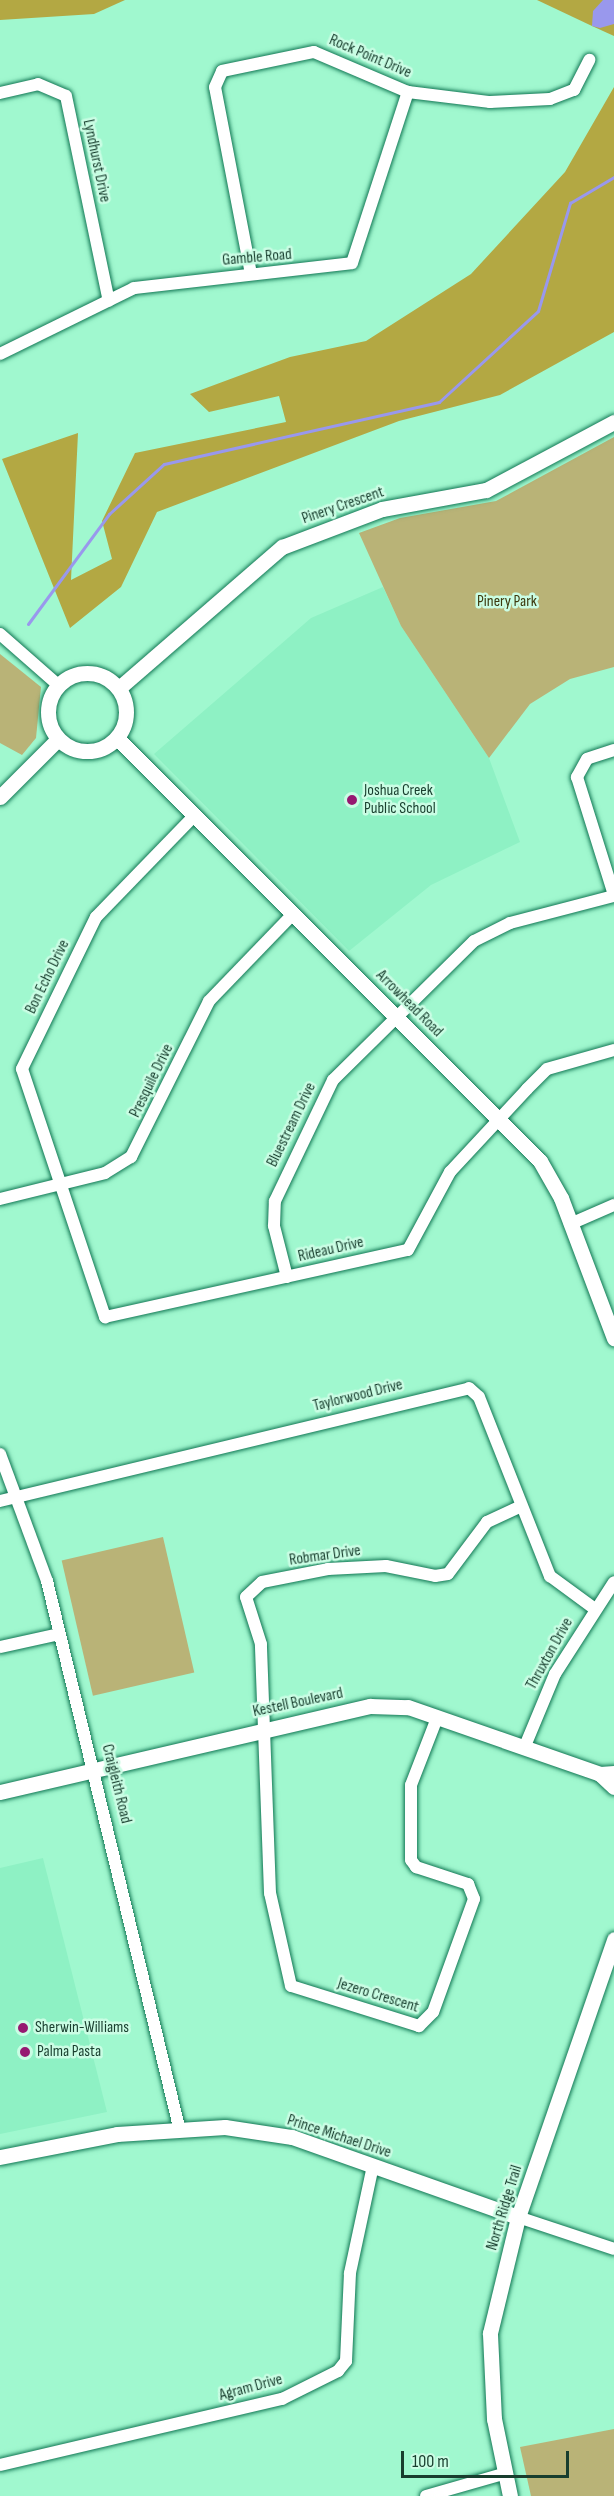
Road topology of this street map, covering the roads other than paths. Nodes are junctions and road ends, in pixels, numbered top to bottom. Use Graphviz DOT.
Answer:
graph roads {
  1 [pos="589,60"];
  2 [pos="408,92"];
  3 [pos="0,93"];
  4 [pos="252,274"];
  5 [pos="109,301"];
  6 [pos="0,354"];
  7 [pos="614,422"];
  8 [pos="0,634"];
  9 [pos="58,685"];
  10 [pos="119,688"];
  11 [pos="117,738"];
  12 [pos="58,739"];
  13 [pos="614,750"];
  14 [pos="0,797"];
  15 [pos="195,816"];
  16 [pos="614,896"];
  17 [pos="293,914"];
  18 [pos="396,1016"];
  19 [pos="614,1050"];
  20 [pos="498,1118"];
  21 [pos="60,1184"];
  22 [pos="0,1199"];
  23 [pos="614,1205"];
  24 [pos="570,1224"];
  25 [pos="287,1277"];
  26 [pos="614,1338"];
  27 [pos="0,1454"];
  28 [pos="16,1497"];
  29 [pos="0,1501"];
  30 [pos="519,1507"];
  31 [pos="614,1582"];
  32 [pos="595,1609"];
  33 [pos="59,1634"];
  34 [pos="0,1647"];
  35 [pos="437,1718"];
  36 [pos="262,1729"];
  37 [pos="525,1746"];
  38 [pos="96,1769"];
  39 [pos="607,1774"];
  40 [pos="614,1787"];
  41 [pos="0,1792"];
  42 [pos="614,1940"];
  43 [pos="179,2127"];
  44 [pos="0,2157"];
  45 [pos="373,2166"];
  46 [pos="518,2217"];
  47 [pos="614,2249"];
  48 [pos="0,2465"];
  49 [pos="503,2474"];
  50 [pos="426,2496"];
  51 [pos="510,2496"];
  1 -- 2 [label="street, Rock Point Drive"];
  2 -- 4 [label="street, Gamble Road"];
  2 -- 4 [label="street, Rock Point Drive"];
  3 -- 5 [label="street, Lyndhurst Drive"];
  4 -- 5 [label="street, Gamble Road"];
  5 -- 6 [label="street, Gamble Road"];
  7 -- 10 [label="street, Pinery Crescent"];
  8 -- 9 [label="street"];
  9 -- 10 [label="street"];
  9 -- 12 [label="street"];
  10 -- 11 [label="street"];
  11 -- 12 [label="street"];
  11 -- 15 [label="street, Arrowhead Road"];
  12 -- 14 [label="street"];
  13 -- 16 [label="street"];
  15 -- 17 [label="street, Arrowhead Road"];
  15 -- 21 [label="street, Bon Echo Drive"];
  16 -- 18 [label="street, Bluestream Drive"];
  17 -- 18 [label="street, Arrowhead Road"];
  17 -- 21 [label="street, Presquile Drive"];
  18 -- 20 [label="street, Arrowhead Road"];
  18 -- 25 [label="street, Bluestream Drive"];
  19 -- 20 [label="street, Rideau Drive"];
  20 -- 24 [label="street, Arrowhead Road"];
  20 -- 25 [label="street, Rideau Drive"];
  21 -- 22 [label="street, Presquile Drive"];
  21 -- 25 [label="street, Rideau Drive"];
  23 -- 24 [label="street"];
  24 -- 26 [label="street, Arrowhead Road"];
  27 -- 28 [label="street, Craigleith Road"];
  28 -- 29 [label="street, Taylorwood Drive"];
  28 -- 30 [label="street, Taylorwood Drive"];
  28 -- 33 [label="street, Craigleith Road"];
  30 -- 32 [label="street, Taylorwood Drive"];
  30 -- 36 [label="street, Robmar Drive"];
  31 -- 32 [label="street, Thruxton Drive"];
  32 -- 37 [label="street, Thruxton Drive"];
  33 -- 34 [label="street"];
  33 -- 38 [label="street, Craigleith Road"];
  35 -- 36 [label="street, Kestell Boulevard"];
  35 -- 36 [label="street, Jezero Crescent"];
  35 -- 37 [label="street, Kestell Boulevard"];
  36 -- 38 [label="street, Kestell Boulevard"];
  37 -- 39 [label="street, Kestell Boulevard"];
  38 -- 41 [label="street, Kestell Boulevard"];
  38 -- 43 [label="street, Craigleith Road"];
  39 -- 40 [label="street, Kestell Boulevard"];
  42 -- 46 [label="street, North Ridge Trail"];
  43 -- 44 [label="street, Prince Michael Drive"];
  43 -- 45 [label="street, Prince Michael Drive"];
  45 -- 46 [label="street, Prince Michael Drive"];
  45 -- 48 [label="street, Agram Drive"];
  46 -- 47 [label="street"];
  46 -- 49 [label="street, North Ridge Trail"];
  49 -- 50 [label="street"];
  49 -- 51 [label="street, North Ridge Trail"];
}
